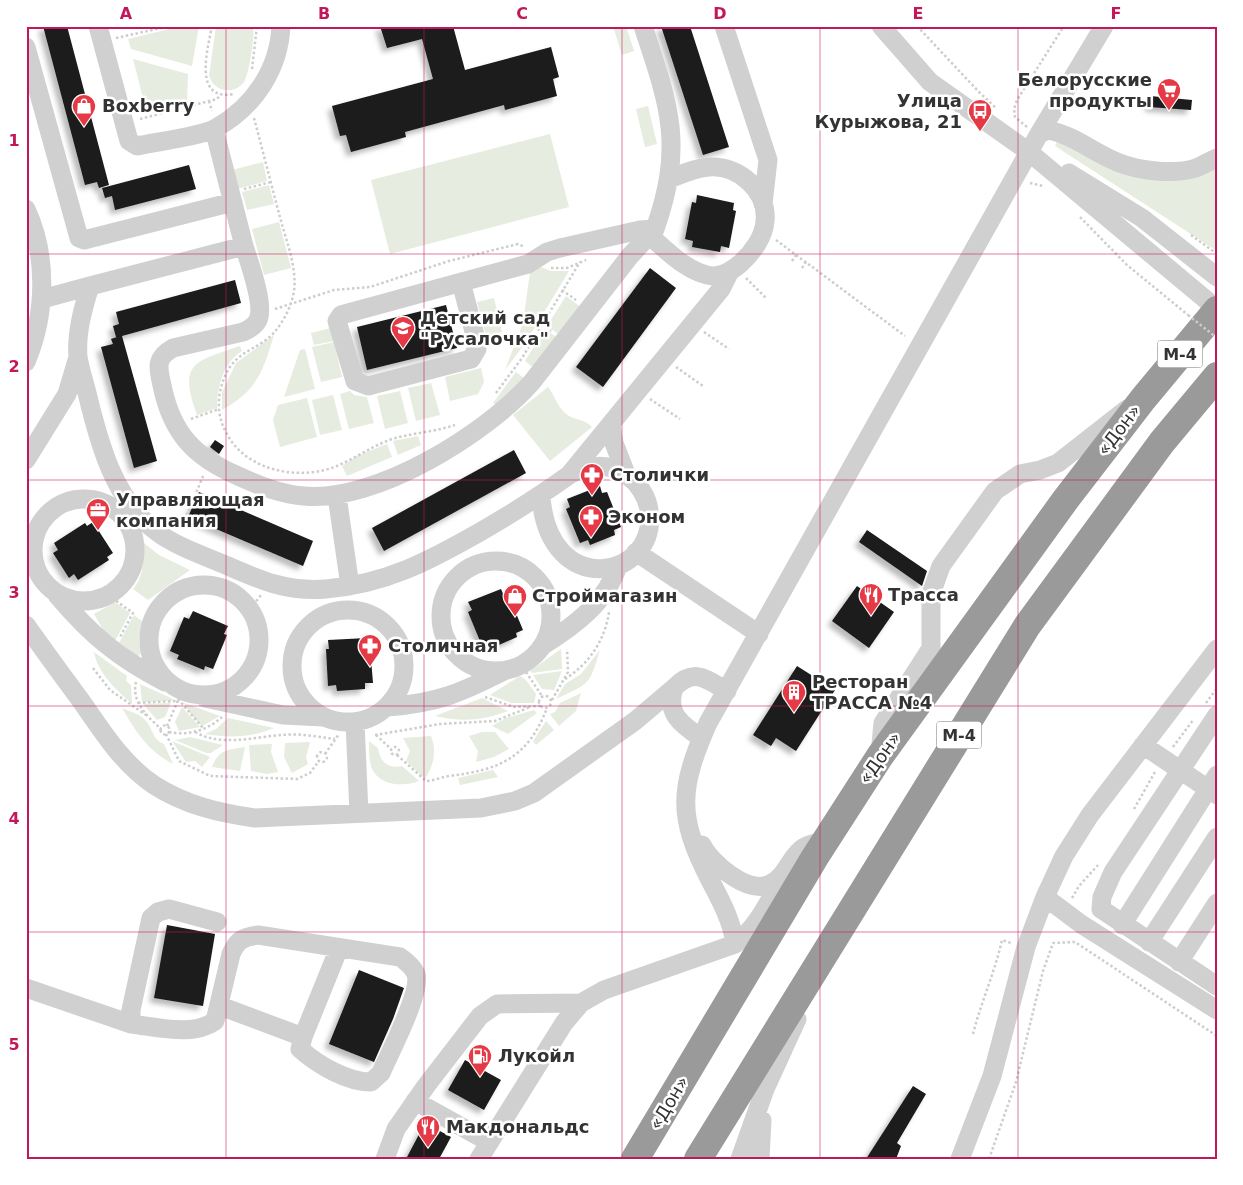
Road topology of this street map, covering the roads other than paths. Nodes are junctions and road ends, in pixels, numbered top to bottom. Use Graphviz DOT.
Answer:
graph roads {
  1 [pos="282,26"];
  2 [pos="644,26"];
  3 [pos="724,26"];
  4 [pos="881,26"];
  5 [pos="1104,26"];
  6 [pos="100,34"];
  7 [pos="26,47"];
  8 [pos="32,93"];
  9 [pos="214,130"];
  10 [pos="1039,134"];
  11 [pos="1028,152"];
  12 [pos="1217,158"];
  13 [pos="669,179"];
  14 [pos="232,197"];
  15 [pos="763,204"];
  16 [pos="26,209"];
  17 [pos="652,232"];
  18 [pos="244,246"];
  19 [pos="732,269"];
  20 [pos="1217,277"];
  21 [pos="461,282"];
  22 [pos="90,286"];
  23 [pos="42,299"];
  24 [pos="1217,310"];
  25 [pos="78,356"];
  26 [pos="26,362"];
  27 [pos="1217,376"];
  28 [pos="1143,399"];
  29 [pos="611,425"];
  30 [pos="26,460"];
  31 [pos="626,474"];
  32 [pos="569,475"];
  33 [pos="337,496"];
  34 [pos="541,496"];
  35 [pos="33,526"];
  36 [pos="636,552"];
  37 [pos="618,565"];
  38 [pos="350,586"];
  39 [pos="57,594"];
  40 [pos="26,625"];
  41 [pos="758,634"];
  42 [pos="542,646"];
  43 [pos="1217,649"];
  44 [pos="517,670"];
  45 [pos="674,688"];
  46 [pos="727,691"];
  47 [pos="180,694"];
  48 [pos="387,707"];
  49 [pos="1217,715"];
  50 [pos="323,717"];
  51 [pos="635,721"];
  52 [pos="680,721"];
  53 [pos="356,727"];
  54 [pos="702,738"];
  55 [pos="1143,745"];
  56 [pos="880,756"];
  57 [pos="1180,770"];
  58 [pos="1214,786"];
  59 [pos="359,813"];
  60 [pos="688,820"];
  61 [pos="1217,836"];
  62 [pos="825,840"];
  63 [pos="784,875"];
  64 [pos="1045,897"];
  65 [pos="1217,903"];
  66 [pos="217,922"];
  67 [pos="1122,925"];
  68 [pos="835,936"];
  69 [pos="1149,942"];
  70 [pos="735,944"];
  71 [pos="340,948"];
  72 [pos="1179,962"];
  73 [pos="1214,977"];
  74 [pos="26,988"];
  75 [pos="581,1003"];
  76 [pos="220,1006"];
  77 [pos="1217,1010"];
  78 [pos="131,1024"];
  79 [pos="303,1037"];
  80 [pos="765,1089"];
  81 [pos="415,1101"];
  82 [pos="489,1142"];
  83 [pos="385,1159"];
  84 [pos="479,1159"];
  85 [pos="635,1159"];
  86 [pos="698,1159"];
  87 [pos="740,1159"];
  88 [pos="760,1159"];
  89 [pos="960,1159"];
  1 -- 9 [label="street"];
  2 -- 13 [label="street"];
  3 -- 15 [label="street"];
  4 -- 11 [label="street"];
  5 -- 10 [label="street"];
  6 -- 9 [label="street"];
  7 -- 8 [label="street"];
  8 -- 14 [label="street"];
  9 -- 14 [label="street"];
  10 -- 11 [label="street"];
  10 -- 12 [label="street"];
  11 -- 20 [label="street"];
  11 -- 24 [label="street"];
  11 -- 41 [label="street"];
  13 -- 15 [label="street"];
  13 -- 17 [label="street"];
  14 -- 18 [label="street"];
  15 -- 19 [label="street"];
  16 -- 23 [label="street"];
  17 -- 19 [label="street"];
  17 -- 21 [label="street"];
  17 -- 33 [label="street"];
  18 -- 22 [label="street"];
  18 -- 33 [label="street"];
  19 -- 29 [label="street"];
  21 -- 21 [label="street"];
  22 -- 23 [label="street"];
  22 -- 25 [label="street"];
  23 -- 26 [label="street"];
  24 -- 28 [label="highway, «Дон» / М-4"];
  25 -- 30 [label="street"];
  25 -- 38 [label="street"];
  27 -- 68 [label="highway, М-4"];
  28 -- 56 [label="highway, «Дон» / М-4"];
  28 -- 56 [label="street"];
  29 -- 31 [label="street"];
  29 -- 32 [label="street"];
  31 -- 32 [label="street"];
  31 -- 36 [label="street"];
  32 -- 34 [label="street"];
  33 -- 38 [label="street"];
  34 -- 37 [label="street"];
  34 -- 38 [label="street"];
  35 -- 39 [label="street"];
  35 -- 39 [label="street"];
  36 -- 37 [label="street"];
  36 -- 41 [label="street"];
  37 -- 42 [label="street"];
  39 -- 47 [label="street"];
  40 -- 59 [label="street"];
  41 -- 46 [label="street"];
  42 -- 44 [label="street"];
  42 -- 44 [label="street"];
  43 -- 55 [label="street"];
  44 -- 48 [label="street"];
  45 -- 46 [label="street"];
  45 -- 51 [label="street"];
  45 -- 52 [label="street"];
  46 -- 54 [label="street"];
  47 -- 47 [label="street"];
  47 -- 50 [label="street"];
  48 -- 50 [label="street"];
  48 -- 53 [label="street"];
  49 -- 57 [label="street"];
  50 -- 53 [label="street"];
  51 -- 52 [label="street"];
  51 -- 59 [label="street"];
  52 -- 54 [label="street"];
  53 -- 59 [label="street"];
  54 -- 60 [label="street"];
  55 -- 57 [label="street"];
  55 -- 64 [label="street"];
  56 -- 62 [label="highway, «Дон» / М-4"];
  57 -- 58 [label="street"];
  57 -- 67 [label="street"];
  58 -- 67 [label="street"];
  60 -- 63 [label="street"];
  60 -- 70 [label="street"];
  61 -- 69 [label="street"];
  62 -- 63 [label="street"];
  62 -- 85 [label="highway, «Дон» / М-4"];
  63 -- 70 [label="street"];
  64 -- 77 [label="street"];
  64 -- 89 [label="street"];
  65 -- 72 [label="street"];
  66 -- 78 [label="street"];
  67 -- 69 [label="street"];
  68 -- 80 [label="street"];
  68 -- 86 [label="highway, М-4"];
  69 -- 72 [label="street"];
  70 -- 75 [label="street"];
  71 -- 76 [label="street"];
  71 -- 79 [label="street"];
  71 -- 79 [label="street"];
  72 -- 73 [label="street"];
  74 -- 78 [label="street"];
  75 -- 81 [label="street"];
  75 -- 82 [label="street"];
  76 -- 78 [label="street"];
  76 -- 79 [label="street"];
  80 -- 87 [label="street"];
  80 -- 88 [label="street"];
  81 -- 82 [label="street"];
  81 -- 83 [label="street"];
  82 -- 84 [label="street"];
}
